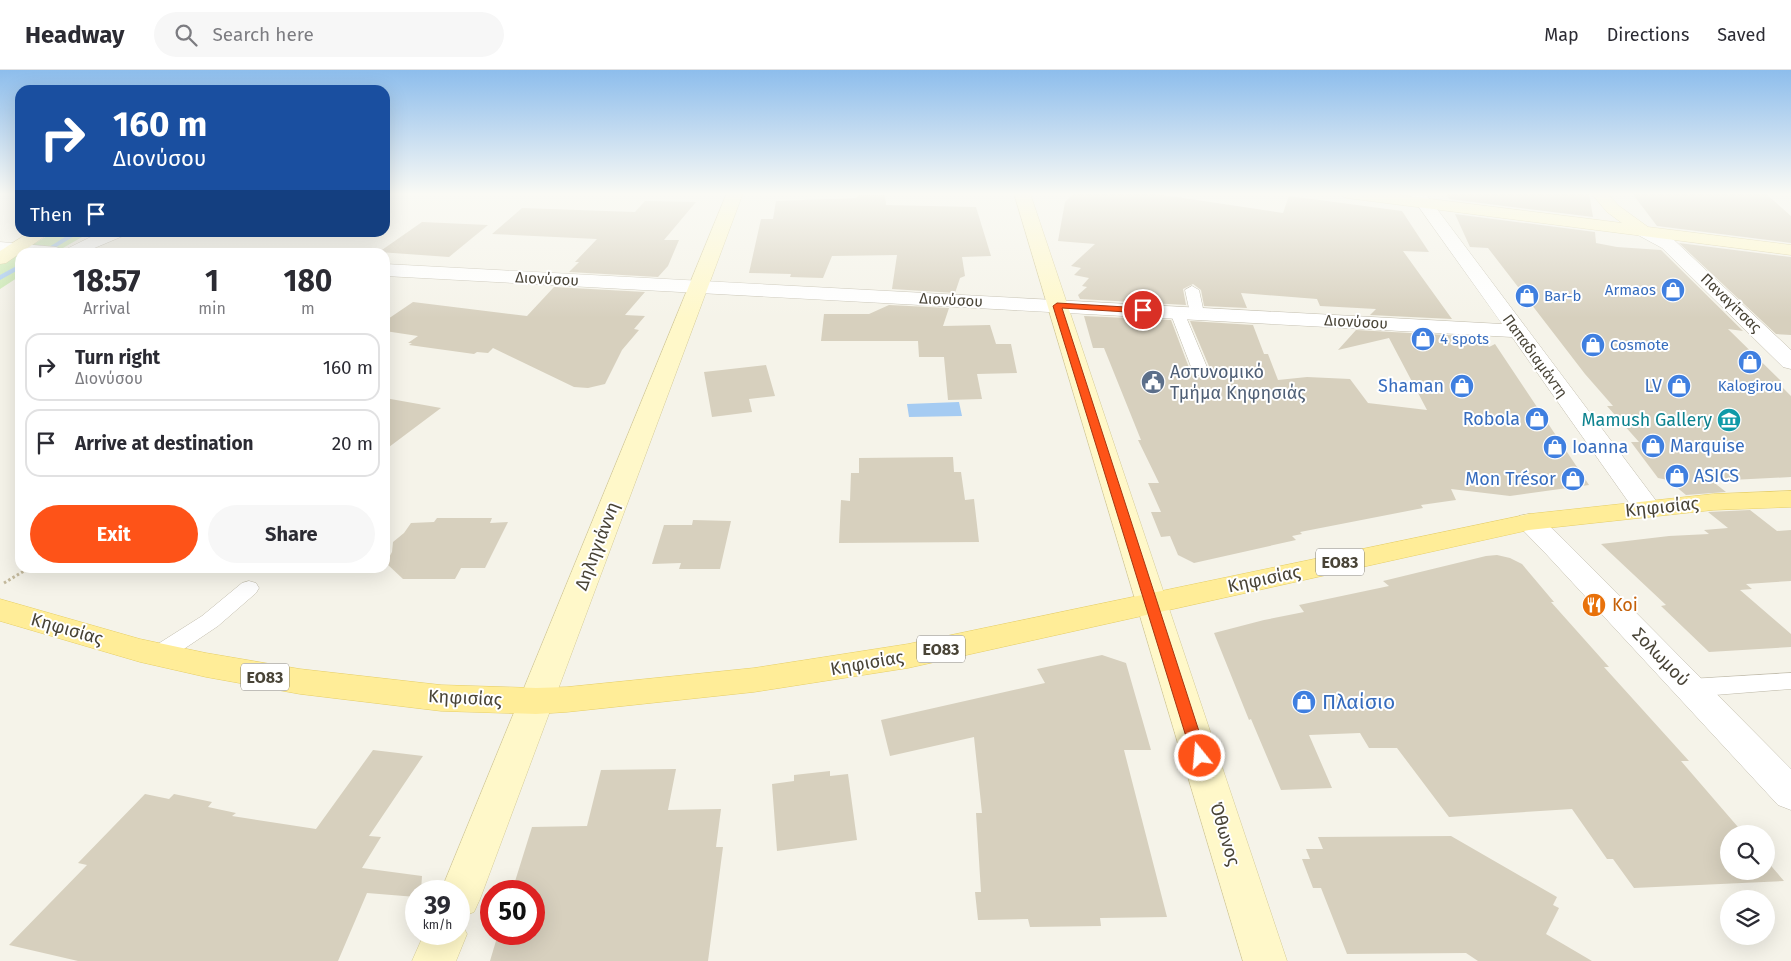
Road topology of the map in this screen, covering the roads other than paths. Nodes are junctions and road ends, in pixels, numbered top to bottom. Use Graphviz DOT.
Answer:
graph roads {
  1 [pos="719,235"];
  2 [pos="1035,235"];
  3 [pos="1447,235"];
  4 [pos="1652,235"];
  5 [pos="1672,235"];
  6 [pos="37,237"];
  7 [pos="106,237"];
  8 [pos="0,247"];
  9 [pos="23,248"];
  10 [pos="80,248"];
  11 [pos="15,249"];
  12 [pos="1791,250"];
  13 [pos="15,252"];
  14 [pos="0,259"];
  15 [pos="390,270"];
  16 [pos="699,287"];
  17 [pos="1192,290"];
  18 [pos="1057,306"];
  19 [pos="1187,313"];
  20 [pos="1517,330"];
  21 [pos="1791,362"];
  22 [pos="1201,372"];
  23 [pos="1791,499"];
  24 [pos="1648,508"];
  25 [pos="1529,522"];
  26 [pos="249,588"];
  27 [pos="1152,604"];
  28 [pos="0,610"];
  29 [pos="158,655"];
  30 [pos="1791,681"];
  31 [pos="1690,688"];
  32 [pos="537,701"];
  33 [pos="1791,794"];
  34 [pos="466,880"];
  35 [pos="441,945"];
  36 [pos="434,961"];
  37 [pos="1264,961"];
  1 -- 16 [label="street, Δηληγιάννη"];
  2 -- 18 [label="street, Όθωνος"];
  3 -- 20 [label="street, Παπαδιαμάντη"];
  4 -- 21 [label="street, Παναγίτσας"];
  5 -- 12 [label="street"];
  6 -- 9 [label="street"];
  7 -- 10 [label="street"];
  8 -- 11 [label="street"];
  13 -- 14 [label="street"];
  15 -- 16 [label="street, Διονύσου"];
  16 -- 18 [label="street, Διονύσου"];
  16 -- 32 [label="street, Δηληγιάννη"];
  17 -- 19 [label="lane"];
  18 -- 19 [label="street, Διονύσου"];
  18 -- 27 [label="street, Όθωνος"];
  19 -- 20 [label="street, Διονύσου"];
  19 -- 22 [label="lane"];
  20 -- 24 [label="street, Παπαδιαμάντη"];
  23 -- 24 [label="main road, Κηφισίας / ΕΟ83"];
  24 -- 25 [label="main road, Κηφισίας / ΕΟ83"];
  25 -- 27 [label="main road, Κηφισίας / ΕΟ83"];
  25 -- 31 [label="street, Σολωμού"];
  26 -- 29 [label="lane"];
  27 -- 32 [label="main road, Κηφισίας / ΕΟ83"];
  27 -- 37 [label="street, Όθωνος"];
  28 -- 29 [label="main road, Κηφισίας / ΕΟ83"];
  29 -- 32 [label="main road, Κηφισίας / ΕΟ83"];
  30 -- 31 [label="lane"];
  31 -- 33 [label="street, Σολωμού"];
  32 -- 34 [label="street, Δηληγιάννη"];
  35 -- 36 [label="street"];
}
